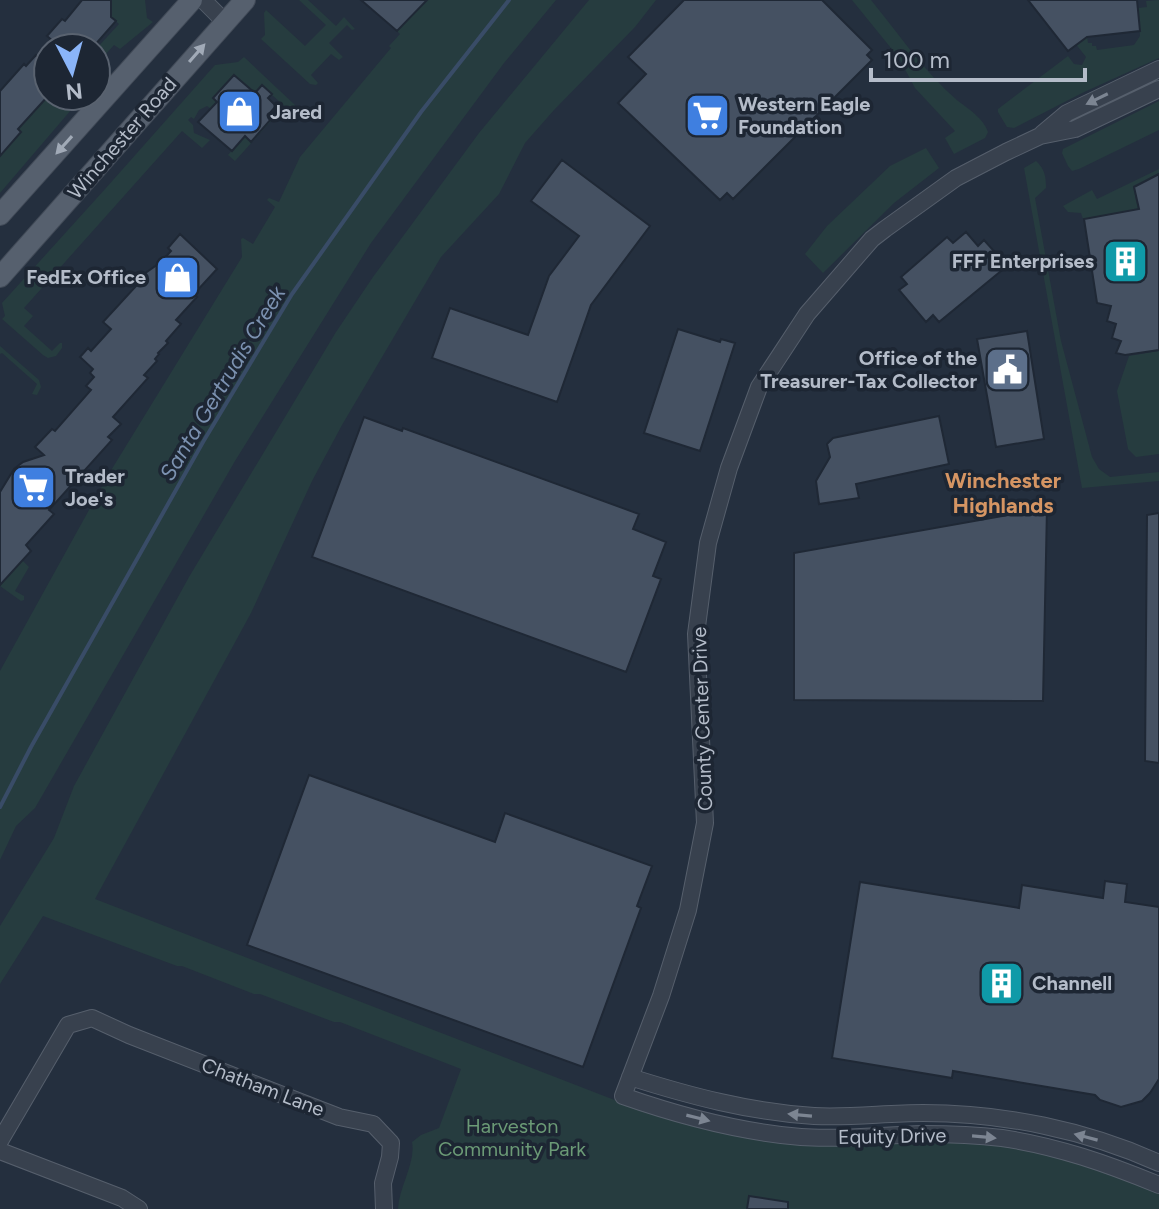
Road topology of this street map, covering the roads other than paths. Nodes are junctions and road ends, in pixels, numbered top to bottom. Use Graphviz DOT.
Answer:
graph roads {
  1 [pos="192,0"];
  2 [pos="203,0"];
  3 [pos="245,0"];
  4 [pos="225,22"];
  5 [pos="1159,69"];
  6 [pos="1159,89"];
  7 [pos="1040,136"];
  8 [pos="0,215"];
  9 [pos="0,277"];
  10 [pos="630,1077"];
  11 [pos="623,1096"];
  12 [pos="0,1141"];
  13 [pos="0,1151"];
  14 [pos="1159,1163"];
  15 [pos="1159,1185"];
  16 [pos="139,1209"];
  17 [pos="384,1209"];
  1 -- 8 [label="main road, Winchester Road, one-way"];
  2 -- 4 [label="street"];
  3 -- 4 [label="main road, Winchester Road"];
  9 -- 4 [label="main road, Winchester Road, one-way"];
  5 -- 7 [label="street, County Center Drive, one-way"];
  6 -- 7 [label="street, County Center Drive"];
  7 -- 10 [label="street, County Center Drive"];
  10 -- 11 [label="street, County Center Drive"];
  14 -- 10 [label="street, Equity Drive, one-way"];
  11 -- 15 [label="street, Equity Drive, one-way"];
  12 -- 17 [label="street, Chatham Lane"];
  13 -- 16 [label="street"];
}
